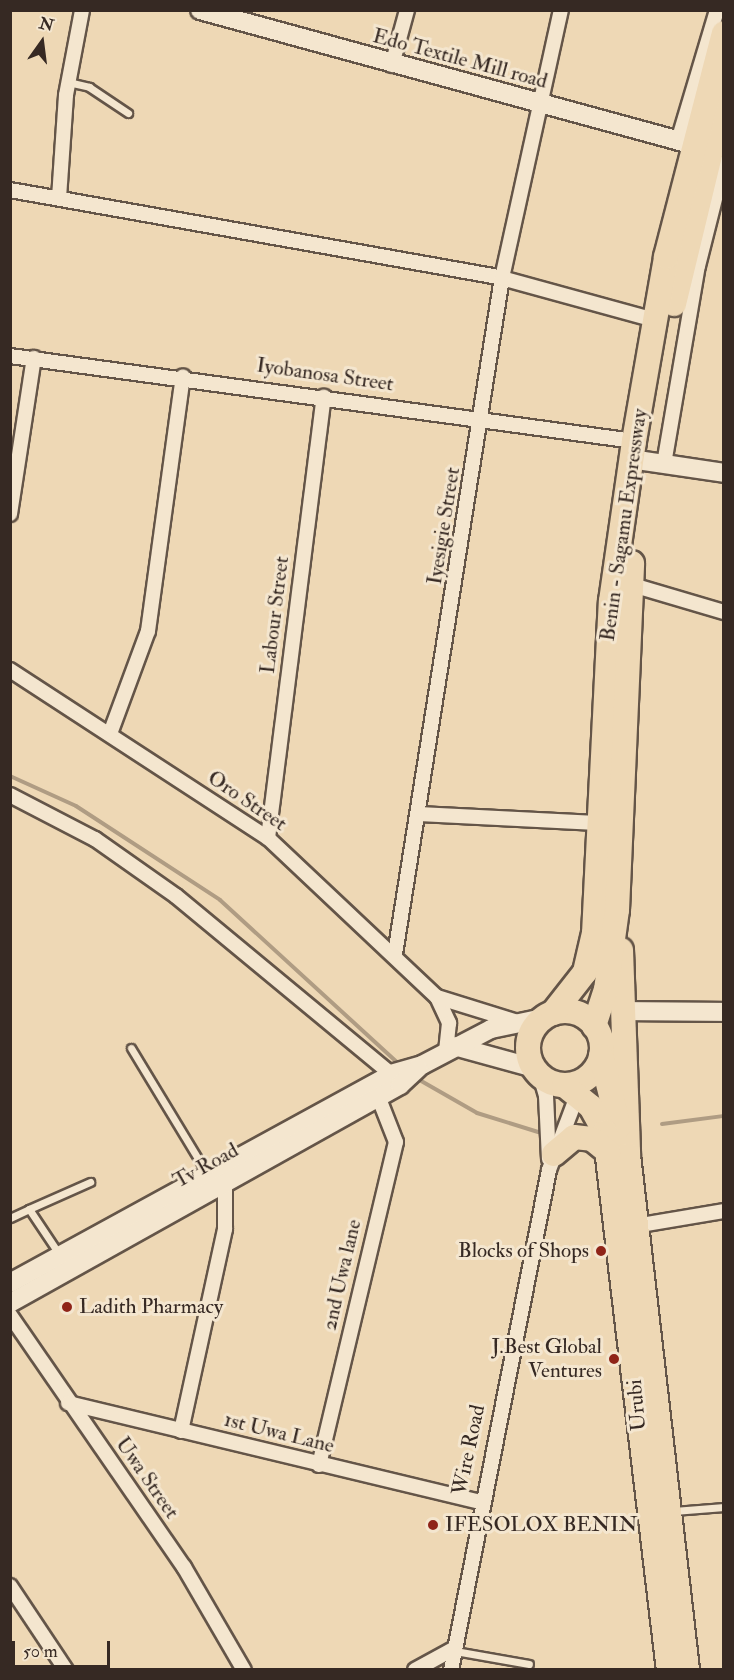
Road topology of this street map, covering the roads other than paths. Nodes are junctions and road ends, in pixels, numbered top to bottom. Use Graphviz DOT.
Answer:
graph roads {
  1 [pos="82,10"];
  2 [pos="200,10"];
  3 [pos="407,10"];
  4 [pos="561,10"];
  5 [pos="717,10"];
  6 [pos="252,17"];
  7 [pos="723,33"];
  8 [pos="392,65"];
  9 [pos="68,82"];
  10 [pos="723,99"];
  11 [pos="538,104"];
  12 [pos="128,113"];
  13 [pos="701,150"];
  14 [pos="10,190"];
  15 [pos="59,198"];
  16 [pos="502,278"];
  17 [pos="654,320"];
  18 [pos="10,356"];
  19 [pos="34,358"];
  20 [pos="183,376"];
  21 [pos="324,397"];
  22 [pos="482,418"];
  23 [pos="647,456"];
  24 [pos="723,473"];
  25 [pos="11,509"];
  26 [pos="629,584"];
  27 [pos="723,612"];
  28 [pos="10,670"];
  29 [pos="111,731"];
  30 [pos="10,795"];
  31 [pos="421,814"];
  32 [pos="600,824"];
  33 [pos="268,838"];
  34 [pos="616,910"];
  35 [pos="395,954"];
  36 [pos="437,997"];
  37 [pos="627,1011"];
  38 [pos="723,1012"];
  39 [pos="548,1016"];
  40 [pos="518,1022"];
  41 [pos="594,1026"];
  42 [pos="131,1048"];
  43 [pos="450,1048"];
  44 [pos="601,1056"];
  45 [pos="422,1065"];
  46 [pos="537,1071"];
  47 [pos="391,1074"];
  48 [pos="576,1087"];
  49 [pos="378,1096"];
  50 [pos="618,1153"];
  51 [pos="551,1162"];
  52 [pos="206,1172"];
  53 [pos="225,1180"];
  54 [pos="90,1182"];
  55 [pos="29,1209"];
  56 [pos="723,1211"];
  57 [pos="10,1218"];
  58 [pos="635,1226"];
  59 [pos="59,1254"];
  60 [pos="10,1283"];
  61 [pos="10,1303"];
  62 [pos="10,1314"];
  63 [pos="68,1403"];
  64 [pos="181,1431"];
  65 [pos="319,1465"];
  66 [pos="480,1502"];
  67 [pos="723,1507"];
  68 [pos="666,1512"];
  69 [pos="10,1586"];
  70 [pos="455,1649"];
  71 [pos="529,1664"];
  72 [pos="66,1670"];
  73 [pos="244,1670"];
  74 [pos="415,1670"];
  75 [pos="451,1670"];
  76 [pos="669,1670"];
  77 [pos="687,1670"];
  1 -- 9 [label="street"];
  2 -- 6 [label="street, Edo Textile Mill road"];
  3 -- 8 [label="street"];
  4 -- 11 [label="street, Iyesigie Street"];
  5 -- 13 [label="street"];
  6 -- 8 [label="street, Edo Textile Mill road"];
  7 -- 13 [label="highway, Benin - Sagamu Expressway"];
  8 -- 11 [label="street, Edo Textile Mill road"];
  9 -- 12 [label="lane"];
  9 -- 15 [label="street"];
  10 -- 13 [label="highway"];
  11 -- 13 [label="street, Edo Textile Mill road"];
  11 -- 16 [label="street, Iyesigie Street"];
  13 -- 17 [label="highway, Benin - Sagamu Expressway"];
  13 -- 23 [label="highway"];
  14 -- 15 [label="street"];
  15 -- 16 [label="street"];
  16 -- 17 [label="street"];
  16 -- 22 [label="street, Iyesigie Street"];
  17 -- 23 [label="highway, Benin - Sagamu Expressway"];
  18 -- 19 [label="street, Iyobanosa Street"];
  19 -- 20 [label="street, Iyobanosa Street"];
  19 -- 25 [label="street"];
  20 -- 21 [label="street, Iyobanosa Street"];
  20 -- 29 [label="street"];
  21 -- 22 [label="street, Iyobanosa Street"];
  21 -- 33 [label="street, Labour Street"];
  22 -- 23 [label="street, Iyobanosa Street"];
  22 -- 31 [label="street, Iyesigie Street"];
  23 -- 24 [label="street"];
  23 -- 26 [label="highway"];
  23 -- 32 [label="highway, Benin - Sagamu Expressway"];
  26 -- 27 [label="street"];
  26 -- 34 [label="highway"];
  28 -- 29 [label="street, Oro Street"];
  29 -- 33 [label="street, Oro Street"];
  30 -- 47 [label="street"];
  31 -- 32 [label="street"];
  31 -- 35 [label="street, Iyesigie Street"];
  32 -- 39 [label="highway, Benin - Sagamu Expressway"];
  33 -- 35 [label="street, Oro Street"];
  34 -- 37 [label="highway"];
  34 -- 41 [label="highway"];
  35 -- 36 [label="street, Oro Street"];
  36 -- 40 [label="street, Oro Street"];
  36 -- 43 [label="street, Oro Street"];
  37 -- 38 [label="street"];
  37 -- 50 [label="highway"];
  39 -- 40 [label="street, Tv Road"];
  39 -- 41 [label="highway"];
  39 -- 46 [label="highway"];
  40 -- 43 [label="street, Tv Road"];
  41 -- 44 [label="highway"];
  42 -- 52 [label="lane"];
  43 -- 45 [label="street, Tv Road"];
  43 -- 46 [label="street"];
  44 -- 48 [label="highway"];
  44 -- 50 [label="highway"];
  45 -- 47 [label="street, Tv Road"];
  45 -- 49 [label="street, Tv Road"];
  46 -- 48 [label="highway"];
  46 -- 51 [label="street, Wire Road"];
  47 -- 52 [label="street, Tv Road"];
  48 -- 50 [label="highway, Urubi"];
  48 -- 51 [label="street, Wire Road"];
  49 -- 53 [label="street, Tv Road"];
  49 -- 65 [label="street, 2nd Uwa lane"];
  50 -- 51 [label="highway"];
  50 -- 58 [label="highway, Urubi"];
  50 -- 76 [label="highway, Urubi"];
  51 -- 66 [label="street, Wire Road"];
  52 -- 59 [label="street, Tv Road"];
  53 -- 61 [label="street, Tv Road"];
  53 -- 64 [label="street"];
  54 -- 55 [label="lane"];
  55 -- 57 [label="lane"];
  55 -- 59 [label="lane"];
  56 -- 58 [label="street"];
  58 -- 68 [label="highway, Urubi"];
  59 -- 60 [label="street, Tv Road"];
  62 -- 63 [label="street, Uwa Street"];
  63 -- 64 [label="street, 1st Uwa Lane"];
  63 -- 73 [label="street, Uwa Street"];
  64 -- 65 [label="street, 1st Uwa Lane"];
  65 -- 66 [label="street, 1st Uwa Lane"];
  66 -- 70 [label="street, Wire Road"];
  67 -- 68 [label="lane"];
  68 -- 77 [label="highway, Urubi"];
  69 -- 72 [label="street"];
  70 -- 71 [label="lane"];
  70 -- 74 [label="street"];
  70 -- 75 [label="street, Wire Road"];
}
